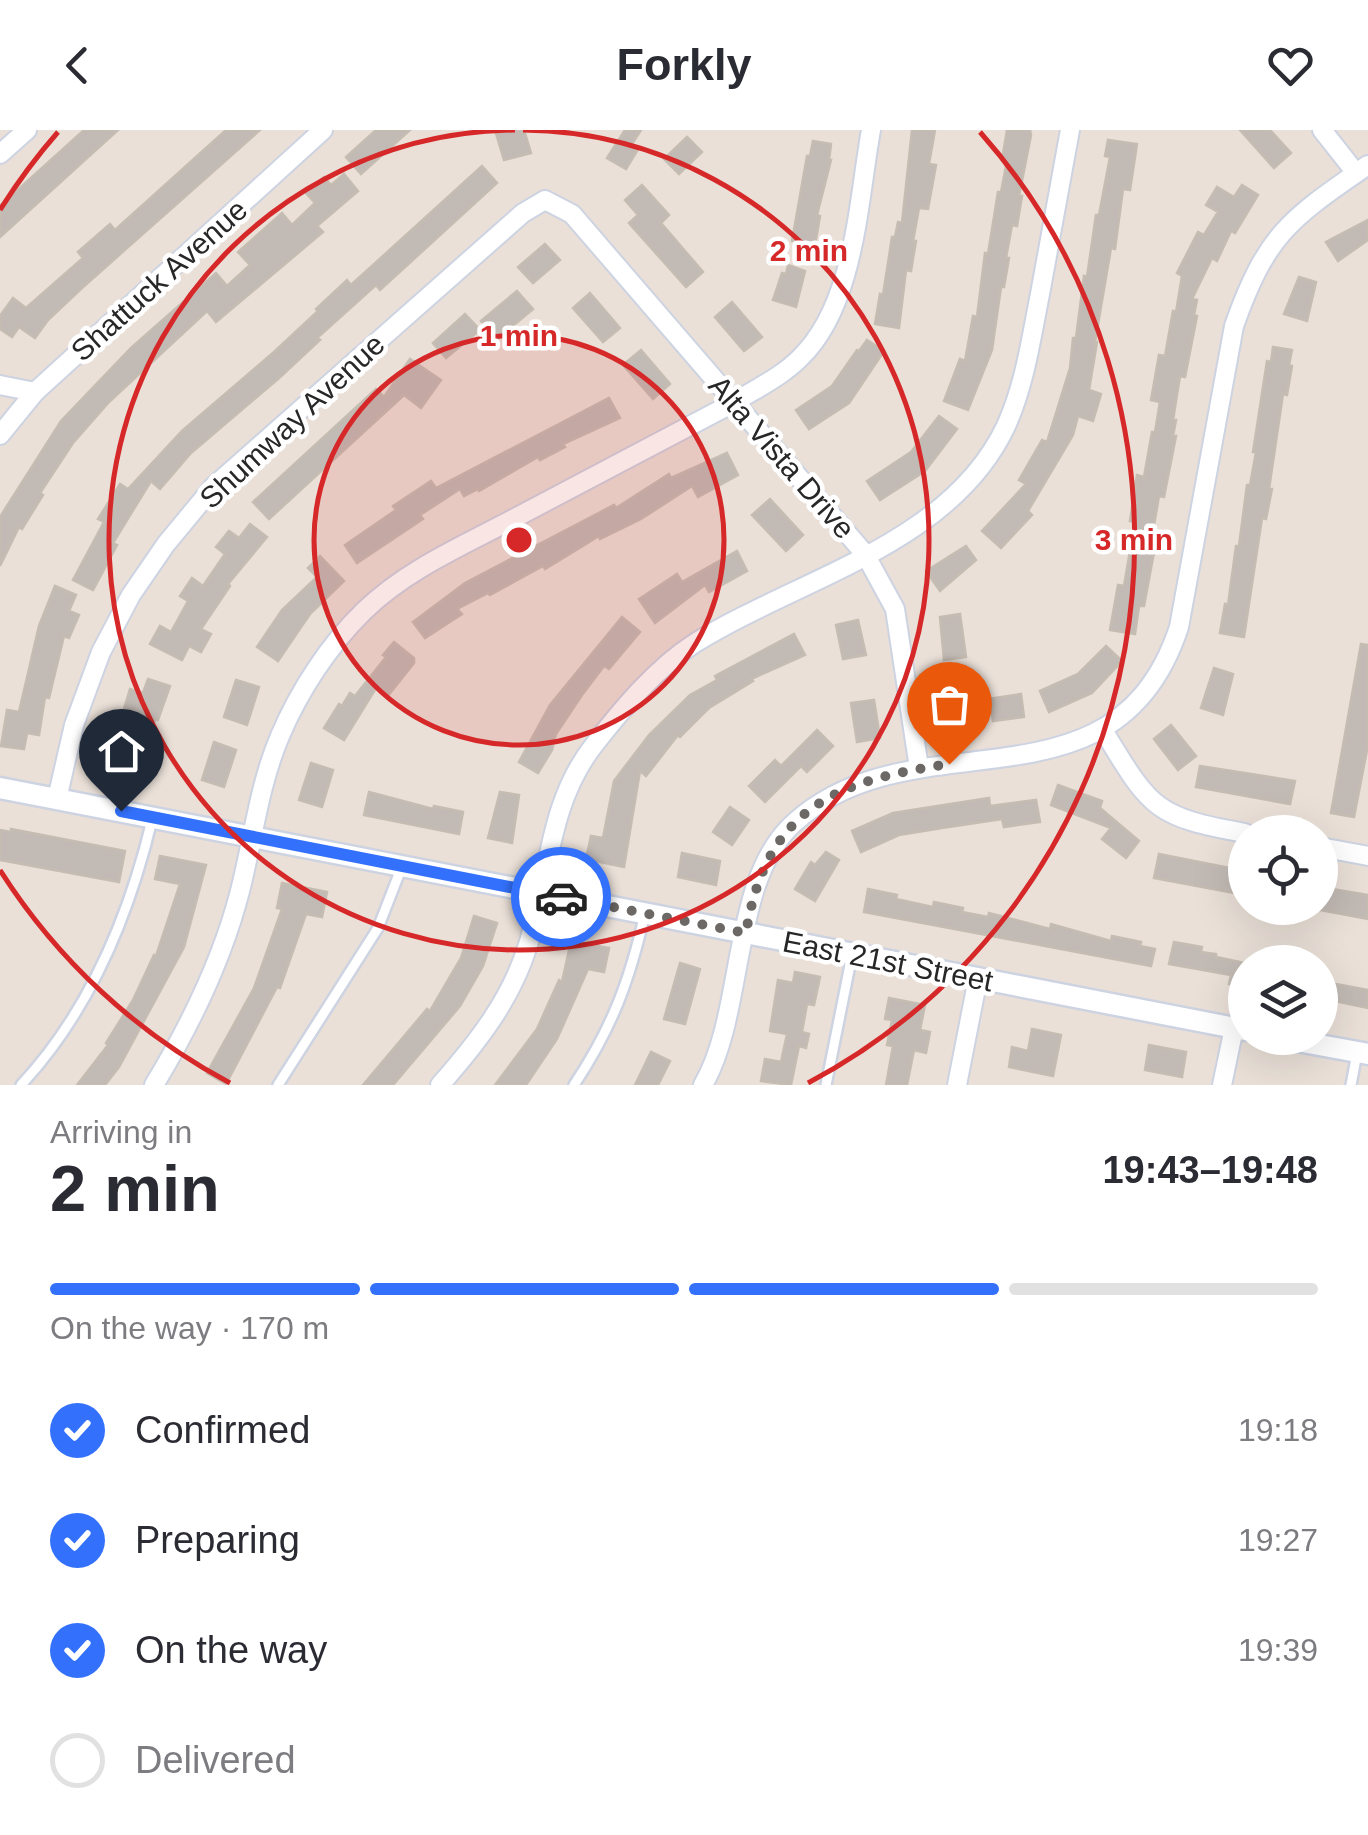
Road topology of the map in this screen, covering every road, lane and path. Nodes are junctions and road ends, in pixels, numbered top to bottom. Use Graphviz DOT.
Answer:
graph roads {
  1 [pos="27,130"];
  2 [pos="323,130"];
  3 [pos="871,130"];
  4 [pos="1070,130"];
  5 [pos="1322,130"];
  6 [pos="0,154"];
  7 [pos="1362,169"];
  8 [pos="545,200"];
  9 [pos="0,385"];
  10 [pos="35,392"];
  11 [pos="735,402"];
  12 [pos="0,435"];
  13 [pos="865,554"];
  14 [pos="1103,730"];
  15 [pos="919,768"];
  16 [pos="0,788"];
  17 [pos="57,799"];
  18 [pos="153,818"];
  19 [pos="1228,830"];
  20 [pos="252,837"];
  21 [pos="1338,850"];
  22 [pos="1368,856"];
  23 [pos="402,866"];
  24 [pos="538,893"];
  25 [pos="645,913"];
  26 [pos="746,933"];
  27 [pos="852,954"];
  28 [pos="978,978"];
  29 [pos="1228,1027"];
  30 [pos="1338,1049"];
  31 [pos="1363,1054"];
  32 [pos="1231,1055"];
  33 [pos="21,1085"];
  34 [pos="154,1085"];
  35 [pos="278,1085"];
  36 [pos="440,1085"];
  37 [pos="574,1085"];
  38 [pos="703,1085"];
  39 [pos="826,1085"];
  40 [pos="958,1085"];
  41 [pos="1222,1085"];
  42 [pos="1351,1085"];
  1 -- 6 [label="street"];
  2 -- 10 [label="street, Shattuck Avenue"];
  3 -- 11 [label="street"];
  4 -- 13 [label="street"];
  5 -- 7 [label="street"];
  7 -- 14 [label="street"];
  8 -- 11 [label="street, Alta Vista Drive"];
  8 -- 17 [label="street, Shumway Avenue"];
  9 -- 10 [label="street"];
  10 -- 12 [label="street, Shattuck Avenue"];
  11 -- 13 [label="street, Alta Vista Drive"];
  11 -- 20 [label="street"];
  13 -- 15 [label="street, Alta Vista Drive"];
  13 -- 24 [label="street"];
  14 -- 15 [label="street"];
  14 -- 19 [label="street"];
  15 -- 26 [label="street"];
  16 -- 17 [label="street, East 21st Street"];
  17 -- 18 [label="street, East 21st Street"];
  18 -- 20 [label="street, East 21st Street"];
  18 -- 33 [label="lane"];
  20 -- 23 [label="street, East 21st Street"];
  20 -- 34 [label="street"];
  21 -- 22 [label="street"];
  23 -- 24 [label="street, East 21st Street"];
  23 -- 35 [label="lane"];
  24 -- 25 [label="street, East 21st Street"];
  24 -- 36 [label="street"];
  25 -- 26 [label="street, East 21st Street"];
  25 -- 37 [label="lane"];
  26 -- 27 [label="street, East 21st Street"];
  26 -- 38 [label="street"];
  27 -- 28 [label="street, East 21st Street"];
  27 -- 39 [label="lane"];
  28 -- 29 [label="street, East 21st Street"];
  28 -- 40 [label="street"];
  30 -- 31 [label="street"];
  31 -- 42 [label="lane"];
  32 -- 41 [label="street"];
}
